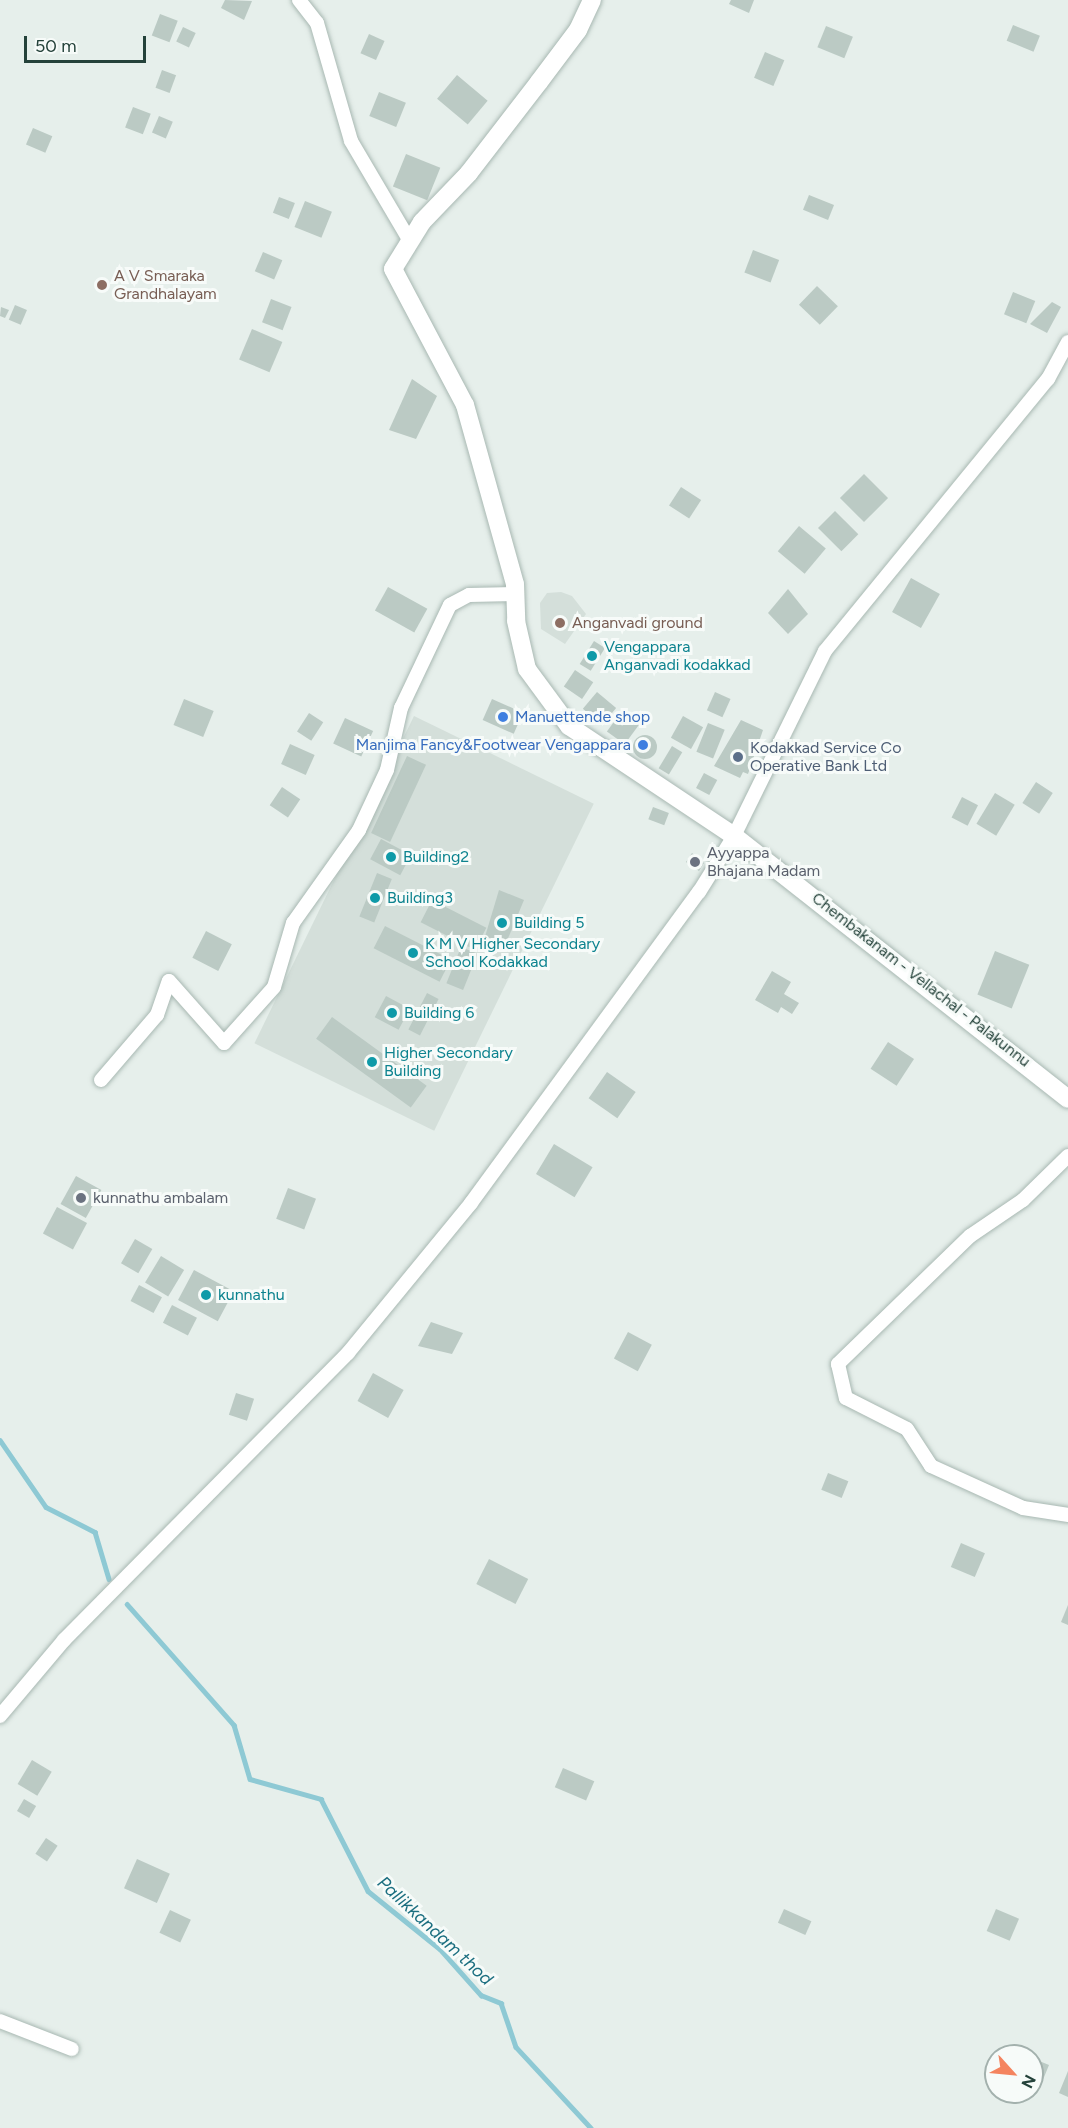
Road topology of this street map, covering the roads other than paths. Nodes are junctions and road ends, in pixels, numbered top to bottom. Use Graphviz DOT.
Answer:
graph roads {
  1 [pos="299,0"];
  2 [pos="592,0"];
  3 [pos="410,241"];
  4 [pos="1068,342"];
  5 [pos="516,594"];
  6 [pos="734,836"];
  7 [pos="100,1080"];
  8 [pos="1068,1099"];
  9 [pos="1068,1156"];
  10 [pos="1068,1515"];
  11 [pos="0,1716"];
  12 [pos="0,2020"];
  13 [pos="72,2049"];
  1 -- 3 [label="street"];
  2 -- 3 [label="main road, Chembakanam - Vellachal - Palakunnu"];
  3 -- 5 [label="main road, Chembakanam - Vellachal - Palakunnu"];
  4 -- 6 [label="street"];
  5 -- 6 [label="main road, Chembakanam - Vellachal - Palakunnu"];
  5 -- 7 [label="street"];
  6 -- 8 [label="main road, Chembakanam - Vellachal - Palakunnu"];
  6 -- 11 [label="street"];
  9 -- 10 [label="street"];
  12 -- 13 [label="street"];
}
